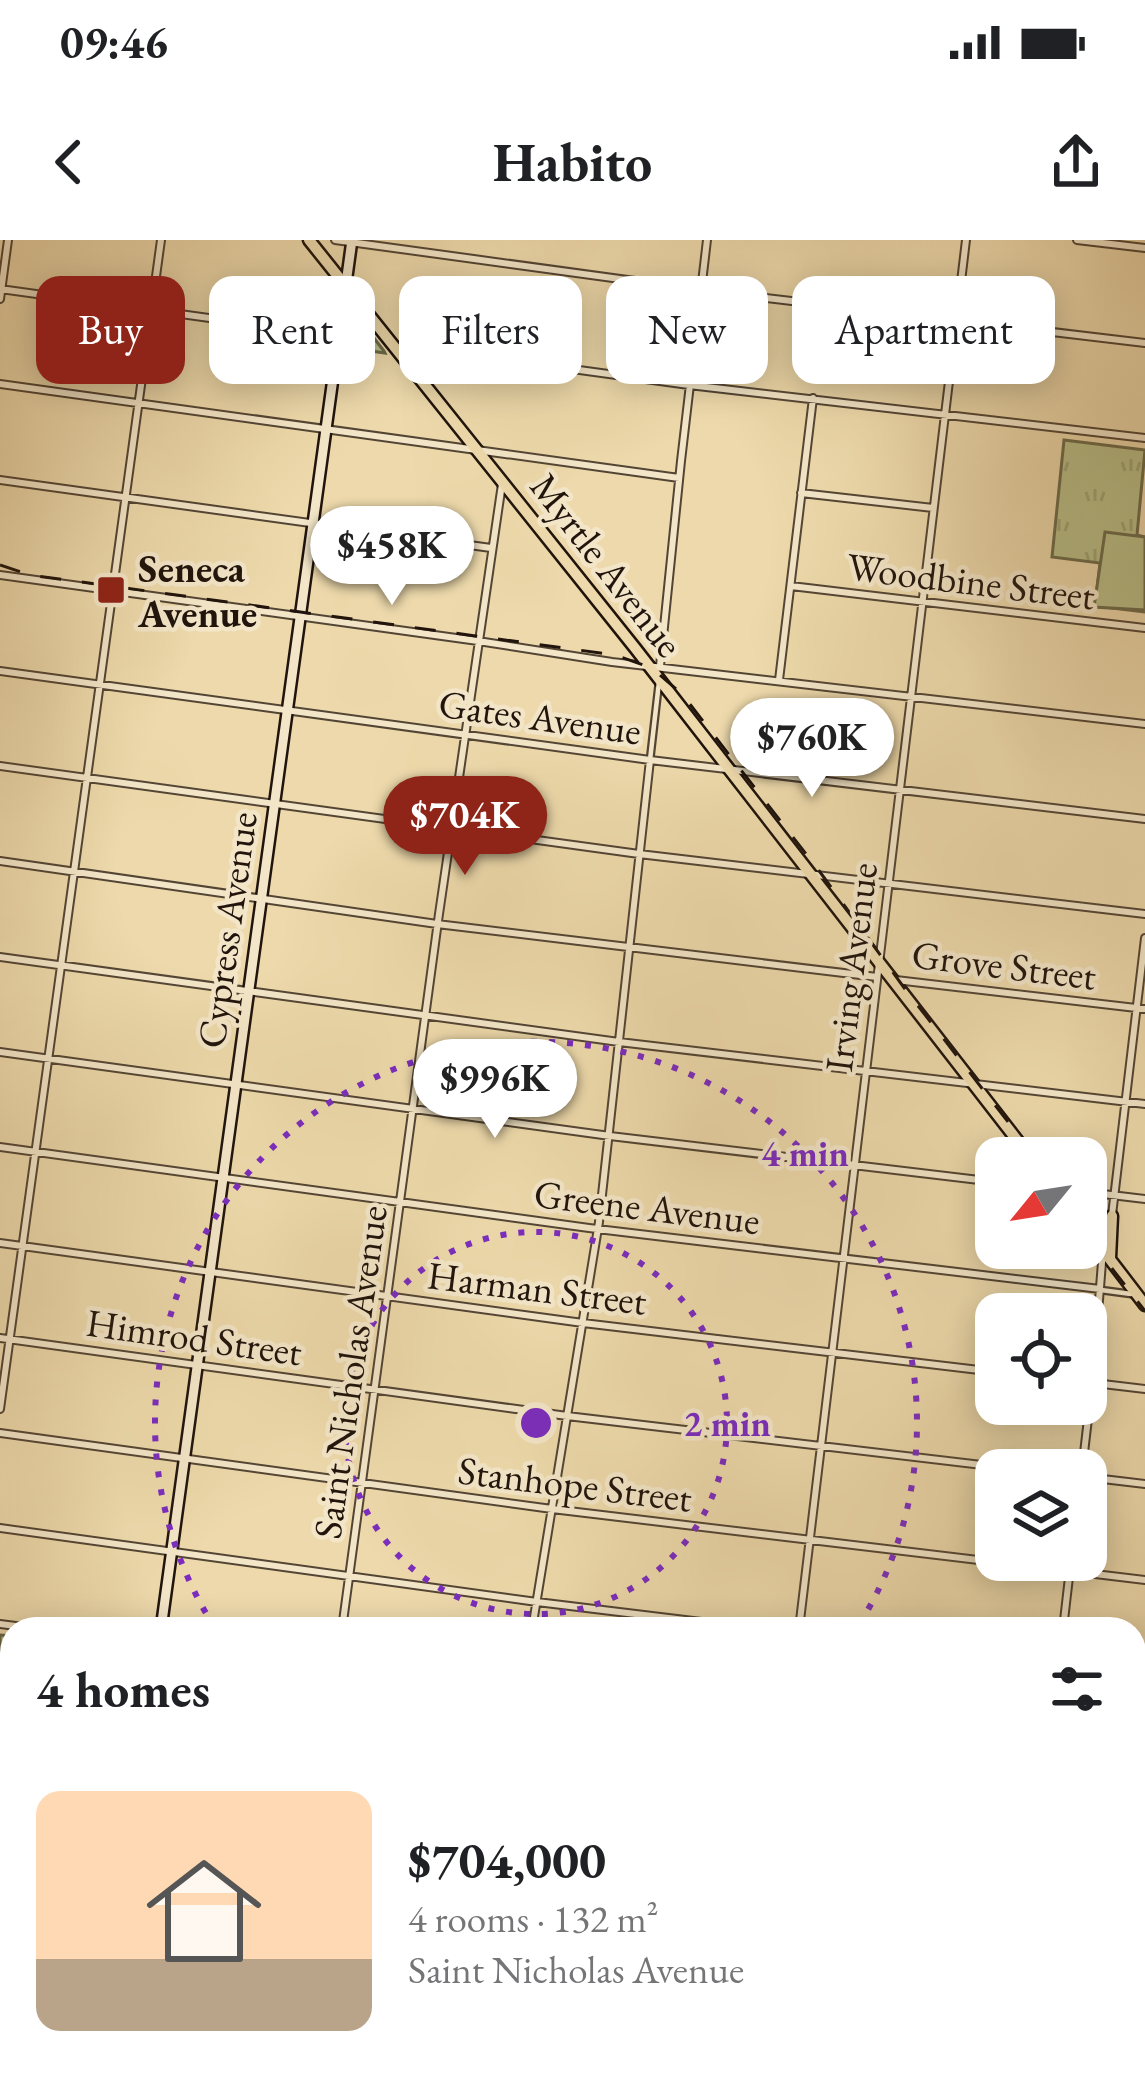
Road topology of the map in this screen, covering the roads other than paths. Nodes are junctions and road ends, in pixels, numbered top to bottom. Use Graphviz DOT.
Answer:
graph roads {
  1 [pos="8,240"];
  2 [pos="161,240"];
  3 [pos="309,240"];
  4 [pos="335,240"];
  5 [pos="707,240"];
  6 [pos="966,240"];
  7 [pos="1077,240"];
  8 [pos="352,241"];
  9 [pos="1145,248"];
  10 [pos="156,276"];
  11 [pos="339,276"];
  12 [pos="347,276"];
  13 [pos="702,276"];
  14 [pos="962,276"];
  15 [pos="606,277"];
  16 [pos="1,289"];
  17 [pos="36,294"];
  18 [pos="0,299"];
  19 [pos="375,322"];
  20 [pos="1055,333"];
  21 [pos="1145,343"];
  22 [pos="399,352"];
  23 [pos="582,370"];
  24 [pos="0,384"];
  25 [pos="142,384"];
  26 [pos="332,384"];
  27 [pos="425,384"];
  28 [pos="949,384"];
  29 [pos="689,385"];
  30 [pos="813,398"];
  31 [pos="139,404"];
  32 [pos="945,415"];
  33 [pos="326,429"];
  34 [pos="1145,438"];
  35 [pos="479,450"];
  36 [pos="679,478"];
  37 [pos="0,480"];
  38 [pos="503,481"];
  39 [pos="802,493"];
  40 [pos="126,497"];
  41 [pos="934,508"];
  42 [pos="313,523"];
  43 [pos="491,548"];
  44 [pos="0,573"];
  45 [pos="791,586"];
  46 [pos="113,590"];
  47 [pos="922,602"];
  48 [pos="301,616"];
  49 [pos="1145,628"];
  50 [pos="478,640"];
  51 [pos="656,670"];
  52 [pos="0,671"];
  53 [pos="779,680"];
  54 [pos="100,684"];
  55 [pos="911,696"];
  56 [pos="288,711"];
  57 [pos="1145,724"];
  58 [pos="465,735"];
  59 [pos="650,760"];
  60 [pos="0,766"];
  61 [pos="730,769"];
  62 [pos="87,778"];
  63 [pos="899,789"];
  64 [pos="274,804"];
  65 [pos="1145,819"];
  66 [pos="452,829"];
  67 [pos="639,854"];
  68 [pos="0,861"];
  69 [pos="74,872"];
  70 [pos="812,874"];
  71 [pos="888,883"];
  72 [pos="262,897"];
  73 [pos="1145,914"];
  74 [pos="437,924"];
  75 [pos="1145,938"];
  76 [pos="629,948"];
  77 [pos="0,957"];
  78 [pos="879,960"];
  79 [pos="61,965"];
  80 [pos="877,977"];
  81 [pos="894,980"];
  82 [pos="248,991"];
  83 [pos="1141,1008"];
  84 [pos="426,1015"];
  85 [pos="619,1042"];
  86 [pos="0,1052"];
  87 [pos="48,1058"];
  88 [pos="866,1071"];
  89 [pos="975,1084"];
  90 [pos="236,1085"];
  91 [pos="1125,1102"];
  92 [pos="1145,1104"];
  93 [pos="414,1109"];
  94 [pos="610,1136"];
  95 [pos="1015,1137"];
  96 [pos="0,1147"];
  97 [pos="35,1152"];
  98 [pos="854,1165"];
  99 [pos="975,1179"];
  100 [pos="222,1180"];
  101 [pos="1107,1195"];
  102 [pos="1114,1196"];
  103 [pos="1145,1199"];
  104 [pos="400,1202"];
  105 [pos="1112,1216"];
  106 [pos="598,1229"];
  107 [pos="0,1243"];
  108 [pos="22,1246"];
  109 [pos="1107,1248"];
  110 [pos="1107,1255"];
  111 [pos="845,1259"];
  112 [pos="1103,1269"];
  113 [pos="210,1273"];
  114 [pos="1100,1289"];
  115 [pos="1100,1293"];
  116 [pos="388,1296"];
  117 [pos="1142,1298"];
  118 [pos="583,1323"];
  119 [pos="5,1339"];
  120 [pos="832,1352"];
  121 [pos="197,1364"];
  122 [pos="975,1369"];
  123 [pos="1107,1385"];
  124 [pos="1145,1389"];
  125 [pos="375,1390"];
  126 [pos="0,1409"];
  127 [pos="567,1416"];
  128 [pos="0,1433"];
  129 [pos="821,1446"];
  130 [pos="183,1459"];
  131 [pos="975,1464"];
  132 [pos="1107,1478"];
  133 [pos="362,1483"];
  134 [pos="1145,1484"];
  135 [pos="552,1509"];
  136 [pos="0,1528"];
  137 [pos="810,1540"];
  138 [pos="171,1552"];
  139 [pos="975,1559"];
  140 [pos="1107,1575"];
  141 [pos="349,1577"];
  142 [pos="1145,1580"];
  143 [pos="1069,1581"];
  144 [pos="537,1602"];
  145 [pos="163,1617"];
  146 [pos="344,1617"];
  147 [pos="534,1617"];
  148 [pos="660,1617"];
  149 [pos="801,1617"];
  150 [pos="1064,1617"];
  1 -- 16 [label="street"];
  2 -- 10 [label="street"];
  3 -- 11 [label="main road, Myrtle Avenue"];
  4 -- 8 [label="street"];
  5 -- 13 [label="street"];
  6 -- 14 [label="street, Irving Avenue"];
  7 -- 9 [label="street"];
  8 -- 12 [label="main road, Cypress Avenue"];
  8 -- 15 [label="street"];
  16 -- 17 [label="street"];
  16 -- 18 [label="street"];
  19 -- 22 [label="main road, Myrtle Avenue"];
  20 -- 21 [label="street"];
  23 -- 29 [label="street"];
  24 -- 31 [label="street"];
  25 -- 31 [label="street"];
  26 -- 33 [label="main road, Cypress Avenue"];
  27 -- 35 [label="main road, Myrtle Avenue"];
  28 -- 32 [label="street, Irving Avenue"];
  29 -- 30 [label="street"];
  29 -- 36 [label="street"];
  30 -- 32 [label="street"];
  30 -- 39 [label="street"];
  31 -- 33 [label="street"];
  31 -- 40 [label="street"];
  32 -- 34 [label="street"];
  32 -- 41 [label="street, Irving Avenue"];
  33 -- 35 [label="street"];
  33 -- 42 [label="main road, Cypress Avenue"];
  35 -- 36 [label="street"];
  35 -- 38 [label="main road, Myrtle Avenue"];
  36 -- 51 [label="street"];
  37 -- 40 [label="street"];
  38 -- 43 [label="street, Saint Nicholas Avenue"];
  38 -- 51 [label="main road, Myrtle Avenue"];
  39 -- 41 [label="street"];
  39 -- 45 [label="street"];
  40 -- 42 [label="street"];
  40 -- 46 [label="street"];
  41 -- 47 [label="street, Irving Avenue"];
  42 -- 43 [label="street"];
  42 -- 48 [label="main road, Cypress Avenue"];
  43 -- 50 [label="street, Saint Nicholas Avenue"];
  44 -- 46 [label="street"];
  45 -- 47 [label="street, Woodbine Street"];
  45 -- 53 [label="street"];
  46 -- 48 [label="street"];
  46 -- 54 [label="street"];
  47 -- 49 [label="street, Woodbine Street"];
  47 -- 55 [label="street, Irving Avenue"];
  48 -- 50 [label="street"];
  48 -- 56 [label="main road, Cypress Avenue"];
  50 -- 51 [label="street"];
  50 -- 58 [label="street, Saint Nicholas Avenue"];
  51 -- 53 [label="street"];
  51 -- 59 [label="street"];
  51 -- 61 [label="main road, Myrtle Avenue"];
  52 -- 54 [label="street, Gates Avenue"];
  53 -- 55 [label="street"];
  54 -- 56 [label="street, Gates Avenue"];
  54 -- 62 [label="street"];
  55 -- 57 [label="street"];
  55 -- 63 [label="street, Irving Avenue"];
  56 -- 58 [label="street, Gates Avenue"];
  56 -- 64 [label="main road, Cypress Avenue"];
  58 -- 59 [label="street, Gates Avenue"];
  58 -- 66 [label="street, Saint Nicholas Avenue"];
  59 -- 61 [label="street, Gates Avenue"];
  59 -- 67 [label="street"];
  60 -- 62 [label="street"];
  61 -- 63 [label="street, Gates Avenue"];
  61 -- 70 [label="main road, Myrtle Avenue"];
  62 -- 64 [label="street"];
  62 -- 69 [label="street"];
  63 -- 65 [label="street, Gates Avenue"];
  63 -- 71 [label="street, Irving Avenue"];
  64 -- 66 [label="street"];
  64 -- 72 [label="main road, Cypress Avenue"];
  66 -- 67 [label="street"];
  66 -- 74 [label="street, Saint Nicholas Avenue"];
  67 -- 70 [label="street"];
  67 -- 76 [label="street"];
  68 -- 69 [label="street, Grove Street"];
  69 -- 72 [label="street, Grove Street"];
  69 -- 79 [label="street"];
  70 -- 71 [label="street"];
  70 -- 78 [label="main road, Myrtle Avenue"];
  71 -- 73 [label="street"];
  71 -- 78 [label="street, Irving Avenue"];
  72 -- 74 [label="street, Grove Street"];
  72 -- 82 [label="main road, Cypress Avenue"];
  74 -- 76 [label="street, Grove Street"];
  74 -- 84 [label="street, Saint Nicholas Avenue"];
  75 -- 83 [label="street"];
  76 -- 80 [label="street, Grove Street"];
  76 -- 85 [label="street"];
  77 -- 79 [label="street"];
  78 -- 80 [label="street, Irving Avenue"];
  78 -- 81 [label="main road, Myrtle Avenue"];
  79 -- 82 [label="street"];
  79 -- 87 [label="street"];
  80 -- 81 [label="street, Grove Street"];
  80 -- 88 [label="street, Irving Avenue"];
  81 -- 83 [label="street, Grove Street"];
  81 -- 89 [label="main road, Myrtle Avenue"];
  82 -- 84 [label="street"];
  82 -- 90 [label="main road, Cypress Avenue"];
  83 -- 91 [label="street"];
  84 -- 85 [label="street"];
  84 -- 93 [label="street, Saint Nicholas Avenue"];
  85 -- 88 [label="street"];
  85 -- 94 [label="street"];
  86 -- 87 [label="street"];
  87 -- 90 [label="street"];
  87 -- 97 [label="street"];
  88 -- 89 [label="street"];
  88 -- 98 [label="street, Irving Avenue"];
  89 -- 91 [label="street"];
  89 -- 95 [label="main road, Myrtle Avenue"];
  90 -- 93 [label="street"];
  90 -- 100 [label="main road, Cypress Avenue"];
  91 -- 92 [label="street"];
  91 -- 102 [label="street"];
  93 -- 94 [label="street"];
  93 -- 104 [label="street, Saint Nicholas Avenue"];
  94 -- 98 [label="street"];
  94 -- 106 [label="street"];
  96 -- 97 [label="street, Greene Avenue"];
  97 -- 100 [label="street, Greene Avenue"];
  97 -- 108 [label="street"];
  98 -- 99 [label="street"];
  98 -- 111 [label="street, Irving Avenue"];
  100 -- 104 [label="street, Greene Avenue"];
  100 -- 113 [label="main road, Cypress Avenue"];
  101 -- 102 [label="street"];
  102 -- 103 [label="street"];
  102 -- 105 [label="street"];
  104 -- 106 [label="street, Greene Avenue"];
  104 -- 116 [label="street, Saint Nicholas Avenue"];
  105 -- 109 [label="main road"];
  106 -- 111 [label="street, Greene Avenue"];
  106 -- 118 [label="street"];
  107 -- 108 [label="street, Harman Street"];
  108 -- 113 [label="street, Harman Street"];
  108 -- 119 [label="street"];
  110 -- 117 [label="main road"];
  111 -- 114 [label="street, Greene Avenue"];
  111 -- 120 [label="street, Irving Avenue"];
  112 -- 114 [label="street"];
  113 -- 116 [label="street, Harman Street"];
  113 -- 121 [label="main road, Cypress Avenue"];
  114 -- 115 [label="street"];
  114 -- 117 [label="street, Greene Avenue"];
  116 -- 118 [label="street, Harman Street"];
  116 -- 125 [label="street, Saint Nicholas Avenue"];
  118 -- 120 [label="street, Harman Street"];
  118 -- 127 [label="street"];
  119 -- 121 [label="street, Himrod Street"];
  119 -- 126 [label="street"];
  120 -- 122 [label="street, Harman Street"];
  120 -- 129 [label="street, Irving Avenue"];
  121 -- 125 [label="street, Himrod Street"];
  121 -- 130 [label="main road, Cypress Avenue"];
  123 -- 124 [label="street"];
  125 -- 127 [label="street, Himrod Street"];
  125 -- 133 [label="street, Saint Nicholas Avenue"];
  127 -- 129 [label="street, Himrod Street"];
  127 -- 135 [label="street"];
  128 -- 130 [label="street, Stanhope Street"];
  129 -- 131 [label="street, Himrod Street"];
  129 -- 137 [label="street, Irving Avenue"];
  130 -- 133 [label="street, Stanhope Street"];
  130 -- 138 [label="main road, Cypress Avenue"];
  132 -- 134 [label="street"];
  133 -- 135 [label="street, Stanhope Street"];
  133 -- 141 [label="street, Saint Nicholas Avenue"];
  135 -- 137 [label="street, Stanhope Street"];
  135 -- 144 [label="street"];
  136 -- 138 [label="street"];
  137 -- 139 [label="street, Stanhope Street"];
  137 -- 149 [label="street, Irving Avenue"];
  138 -- 141 [label="street"];
  138 -- 145 [label="main road, Cypress Avenue"];
  140 -- 142 [label="street, Stanhope Street"];
  141 -- 144 [label="street"];
  141 -- 146 [label="street, Saint Nicholas Avenue"];
  143 -- 150 [label="street"];
  144 -- 147 [label="street"];
  144 -- 148 [label="street"];
}
